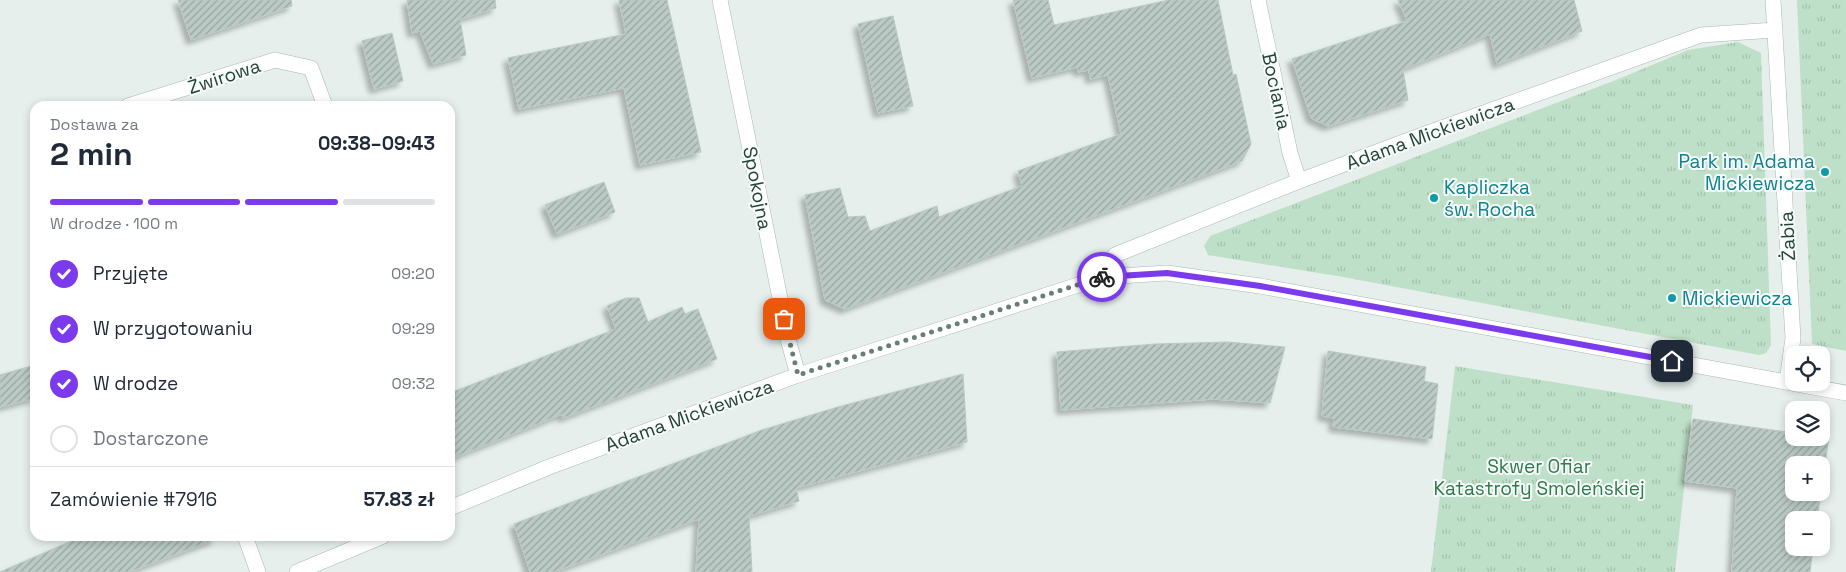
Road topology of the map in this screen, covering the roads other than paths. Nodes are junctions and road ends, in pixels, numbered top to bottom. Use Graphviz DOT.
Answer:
graph roads {
  1 [pos="720,0"];
  2 [pos="1258,0"];
  3 [pos="1772,0"];
  4 [pos="1775,30"];
  5 [pos="144,101"];
  6 [pos="323,101"];
  7 [pos="1299,181"];
  8 [pos="1103,277"];
  9 [pos="1792,346"];
  10 [pos="798,375"];
  11 [pos="1785,382"];
  12 [pos="1830,390"];
  13 [pos="1846,393"];
  14 [pos="455,506"];
  15 [pos="247,541"];
  16 [pos="371,541"];
  17 [pos="258,572"];
  18 [pos="297,572"];
  1 -- 10 [label="street, Spokojna"];
  2 -- 7 [label="street, Bociania"];
  3 -- 4 [label="street, Żabia"];
  4 -- 7 [label="street, Adama Mickiewicza"];
  4 -- 9 [label="street, Żabia"];
  5 -- 6 [label="street, Żwirowa"];
  7 -- 8 [label="street, Adama Mickiewicza"];
  8 -- 10 [label="street, Adama Mickiewicza"];
  8 -- 11 [label="street, Adama Mickiewicza"];
  10 -- 14 [label="street, Adama Mickiewicza"];
  12 -- 13 [label="street, Adama Mickiewicza"];
  15 -- 17 [label="street"];
  16 -- 18 [label="street"];
}
